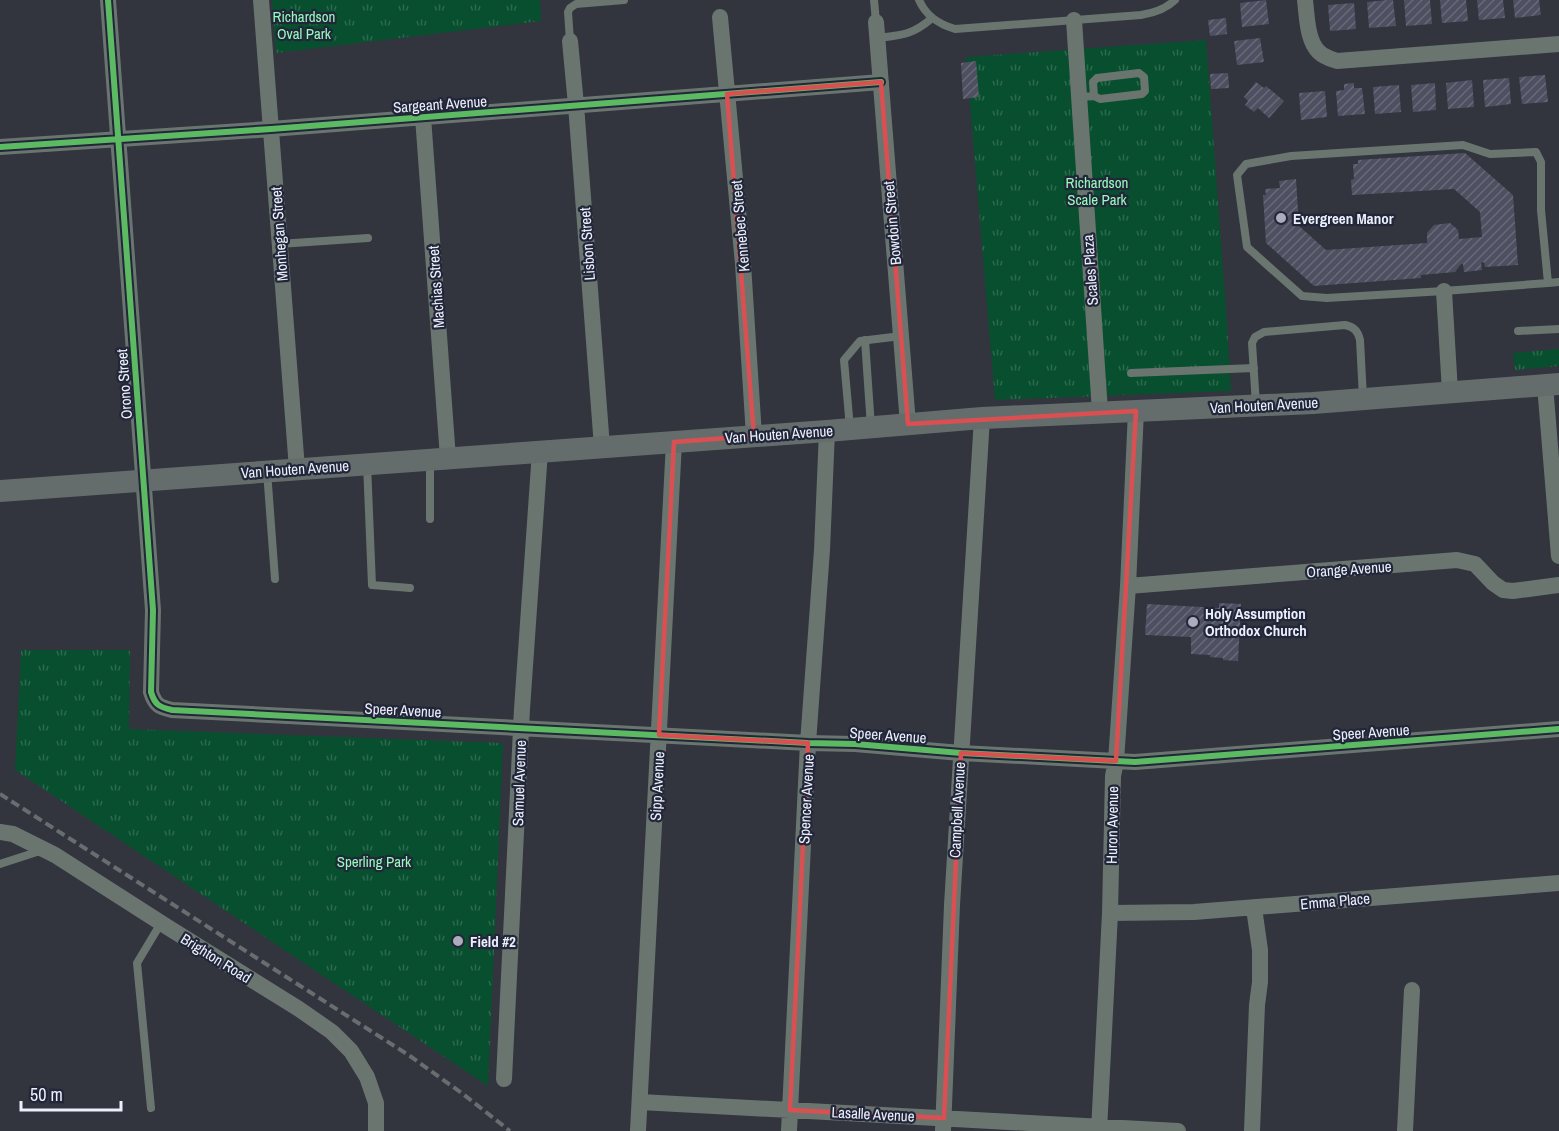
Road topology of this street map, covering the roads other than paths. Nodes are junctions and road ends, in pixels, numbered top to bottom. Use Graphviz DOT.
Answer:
graph roads {
  1 [pos="108,0"];
  2 [pos="261,0"];
  3 [pos="624,0"];
  4 [pos="874,0"];
  5 [pos="919,0"];
  6 [pos="1176,0"];
  7 [pos="1305,0"];
  8 [pos="720,17"];
  9 [pos="931,19"];
  10 [pos="1074,20"];
  11 [pos="877,30"];
  12 [pos="570,41"];
  13 [pos="1559,44"];
  14 [pos="881,82"];
  15 [pos="727,94"];
  16 [pos="1086,97"];
  17 [pos="576,105"];
  18 [pos="423,117"];
  19 [pos="271,129"];
  20 [pos="118,140"];
  21 [pos="0,147"];
  22 [pos="368,238"];
  23 [pos="279,244"];
  24 [pos="1559,282"];
  25 [pos="1548,283"];
  26 [pos="1444,291"];
  27 [pos="1559,329"];
  28 [pos="1518,332"];
  29 [pos="901,336"];
  30 [pos="865,340"];
  31 [pos="1254,368"];
  32 [pos="1131,373"];
  33 [pos="1552,384"];
  34 [pos="1450,392"];
  35 [pos="1363,399"];
  36 [pos="1256,406"];
  37 [pos="1136,411"];
  38 [pos="1100,412"];
  39 [pos="981,418"];
  40 [pos="908,424"];
  41 [pos="849,429"];
  42 [pos="754,436"];
  43 [pos="674,442"];
  44 [pos="602,447"];
  45 [pos="540,451"];
  46 [pos="439,459"];
  47 [pos="367,464"];
  48 [pos="297,469"];
  49 [pos="267,471"];
  50 [pos="143,480"];
  51 [pos="0,491"];
  52 [pos="430,519"];
  53 [pos="1559,556"];
  54 [pos="275,579"];
  55 [pos="1559,585"];
  56 [pos="1128,586"];
  57 [pos="410,588"];
  58 [pos="215,712"];
  59 [pos="521,729"];
  60 [pos="1559,729"];
  61 [pos="659,735"];
  62 [pos="808,743"];
  63 [pos="961,753"];
  64 [pos="1116,761"];
  65 [pos="0,832"];
  66 [pos="45,850"];
  67 [pos="0,864"];
  68 [pos="1559,883"];
  69 [pos="1254,908"];
  70 [pos="1110,913"];
  71 [pos="161,923"];
  72 [pos="1412,990"];
  73 [pos="504,1079"];
  74 [pos="640,1102"];
  75 [pos="151,1108"];
  76 [pos="790,1110"];
  77 [pos="943,1125"];
  78 [pos="1099,1129"];
  79 [pos="376,1131"];
  80 [pos="638,1131"];
  81 [pos="789,1131"];
  82 [pos="1178,1131"];
  83 [pos="1252,1131"];
  84 [pos="1405,1131"];
  1 -- 20 [label="street, Orono Street"];
  2 -- 19 [label="street, Monhegan Street"];
  3 -- 12 [label="lane"];
  4 -- 11 [label="lane"];
  5 -- 9 [label="lane"];
  6 -- 10 [label="lane"];
  7 -- 13 [label="street"];
  8 -- 15 [label="street, Kennebec Street"];
  9 -- 10 [label="lane"];
  9 -- 11 [label="lane"];
  10 -- 16 [label="street, Scales Plaza"];
  11 -- 14 [label="street, Bowdoin Street"];
  12 -- 17 [label="street, Lisbon Street"];
  14 -- 15 [label="street, Sargeant Avenue"];
  14 -- 29 [label="street, Bowdoin Street"];
  15 -- 17 [label="street, Sargeant Avenue"];
  15 -- 42 [label="street, Kennebec Street"];
  16 -- 16 [label="lane"];
  16 -- 38 [label="street, Scales Plaza"];
  17 -- 18 [label="street, Sargeant Avenue"];
  17 -- 44 [label="street, Lisbon Street"];
  18 -- 19 [label="street, Sargeant Avenue"];
  18 -- 46 [label="street, Machias Street"];
  19 -- 20 [label="street, Sargeant Avenue"];
  19 -- 23 [label="street, Monhegan Street"];
  20 -- 21 [label="street, Sargeant Avenue"];
  20 -- 50 [label="street, Orono Street"];
  22 -- 23 [label="lane"];
  23 -- 48 [label="street, Monhegan Street"];
  24 -- 25 [label="lane"];
  25 -- 26 [label="lane"];
  25 -- 26 [label="lane"];
  26 -- 34 [label="street"];
  27 -- 28 [label="lane"];
  29 -- 30 [label="lane"];
  29 -- 40 [label="street, Bowdoin Street"];
  30 -- 41 [label="lane"];
  30 -- 41 [label="lane"];
  31 -- 32 [label="lane"];
  31 -- 35 [label="lane"];
  31 -- 36 [label="lane"];
  33 -- 34 [label="main road, Van Houten Avenue"];
  33 -- 53 [label="street"];
  34 -- 35 [label="main road, Van Houten Avenue"];
  35 -- 36 [label="main road, Van Houten Avenue"];
  36 -- 37 [label="main road, Van Houten Avenue"];
  37 -- 38 [label="main road, Van Houten Avenue"];
  37 -- 56 [label="street, Huron Avenue"];
  38 -- 39 [label="main road, Van Houten Avenue"];
  39 -- 40 [label="main road, Van Houten Avenue"];
  39 -- 63 [label="street, Campbell Avenue"];
  40 -- 41 [label="main road, Van Houten Avenue"];
  41 -- 42 [label="main road, Van Houten Avenue"];
  41 -- 62 [label="street, Spencer Avenue"];
  42 -- 43 [label="main road, Van Houten Avenue"];
  43 -- 44 [label="main road, Van Houten Avenue"];
  43 -- 61 [label="street, Sipp Avenue"];
  44 -- 45 [label="main road, Van Houten Avenue"];
  45 -- 46 [label="main road, Van Houten Avenue"];
  45 -- 59 [label="street, Samuel Avenue"];
  46 -- 47 [label="main road, Van Houten Avenue"];
  46 -- 52 [label="lane"];
  47 -- 48 [label="main road, Van Houten Avenue"];
  47 -- 57 [label="lane"];
  48 -- 49 [label="main road, Van Houten Avenue"];
  49 -- 50 [label="main road, Van Houten Avenue"];
  49 -- 54 [label="lane"];
  50 -- 51 [label="main road, Van Houten Avenue"];
  50 -- 58 [label="street, Orono Street"];
  55 -- 56 [label="street, Orange Avenue"];
  56 -- 64 [label="street, Huron Avenue"];
  58 -- 59 [label="street, Speer Avenue"];
  59 -- 61 [label="street, Speer Avenue"];
  59 -- 73 [label="street, Samuel Avenue"];
  60 -- 64 [label="street, Speer Avenue"];
  61 -- 62 [label="street, Speer Avenue"];
  61 -- 74 [label="street, Sipp Avenue"];
  62 -- 63 [label="street, Speer Avenue"];
  62 -- 76 [label="street, Spencer Avenue"];
  63 -- 64 [label="street, Speer Avenue"];
  63 -- 77 [label="street, Campbell Avenue"];
  64 -- 70 [label="street, Huron Avenue"];
  65 -- 66 [label="street, Brighton Road"];
  66 -- 67 [label="lane"];
  66 -- 71 [label="street, Brighton Road"];
  68 -- 69 [label="street, Emma Place"];
  69 -- 70 [label="street, Emma Place"];
  69 -- 83 [label="street"];
  70 -- 78 [label="street, Huron Avenue"];
  71 -- 75 [label="lane"];
  71 -- 79 [label="street, Brighton Road"];
  72 -- 84 [label="street"];
  74 -- 76 [label="street, Lasalle Avenue"];
  74 -- 80 [label="street, Sipp Avenue"];
  76 -- 77 [label="street, Lasalle Avenue"];
  76 -- 81 [label="street, Spencer Avenue"];
  77 -- 78 [label="street, Lasalle Avenue"];
  78 -- 82 [label="street, Lasalle Avenue"];
}
